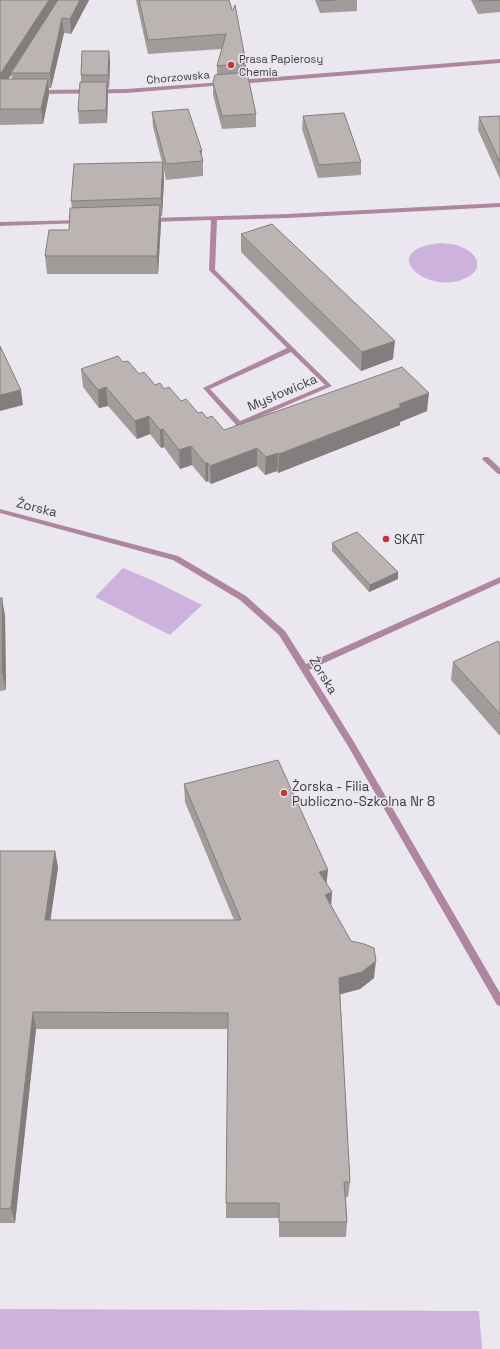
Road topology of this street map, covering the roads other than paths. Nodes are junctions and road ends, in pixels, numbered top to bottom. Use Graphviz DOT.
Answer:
graph roads {
  1 [pos="500,61"];
  2 [pos="228,83"];
  3 [pos="235,83"];
  4 [pos="36,92"];
  5 [pos="500,205"];
  6 [pos="214,218"];
  7 [pos="144,220"];
  8 [pos="90,222"];
  9 [pos="0,224"];
  10 [pos="291,349"];
  11 [pos="486,459"];
  12 [pos="500,472"];
  13 [pos="0,511"];
  14 [pos="500,580"];
  15 [pos="305,668"];
  16 [pos="500,1002"];
  1 -- 3 [label="street"];
  2 -- 4 [label="street, Chorzowska"];
  5 -- 6 [label="street"];
  6 -- 7 [label="street"];
  6 -- 10 [label="street, Mysłowicka"];
  8 -- 9 [label="street"];
  10 -- 10 [label="street, Mysłowicka"];
  11 -- 12 [label="street"];
  13 -- 15 [label="street, Żorska"];
  14 -- 15 [label="street"];
  15 -- 16 [label="street, Żorska"];
}
